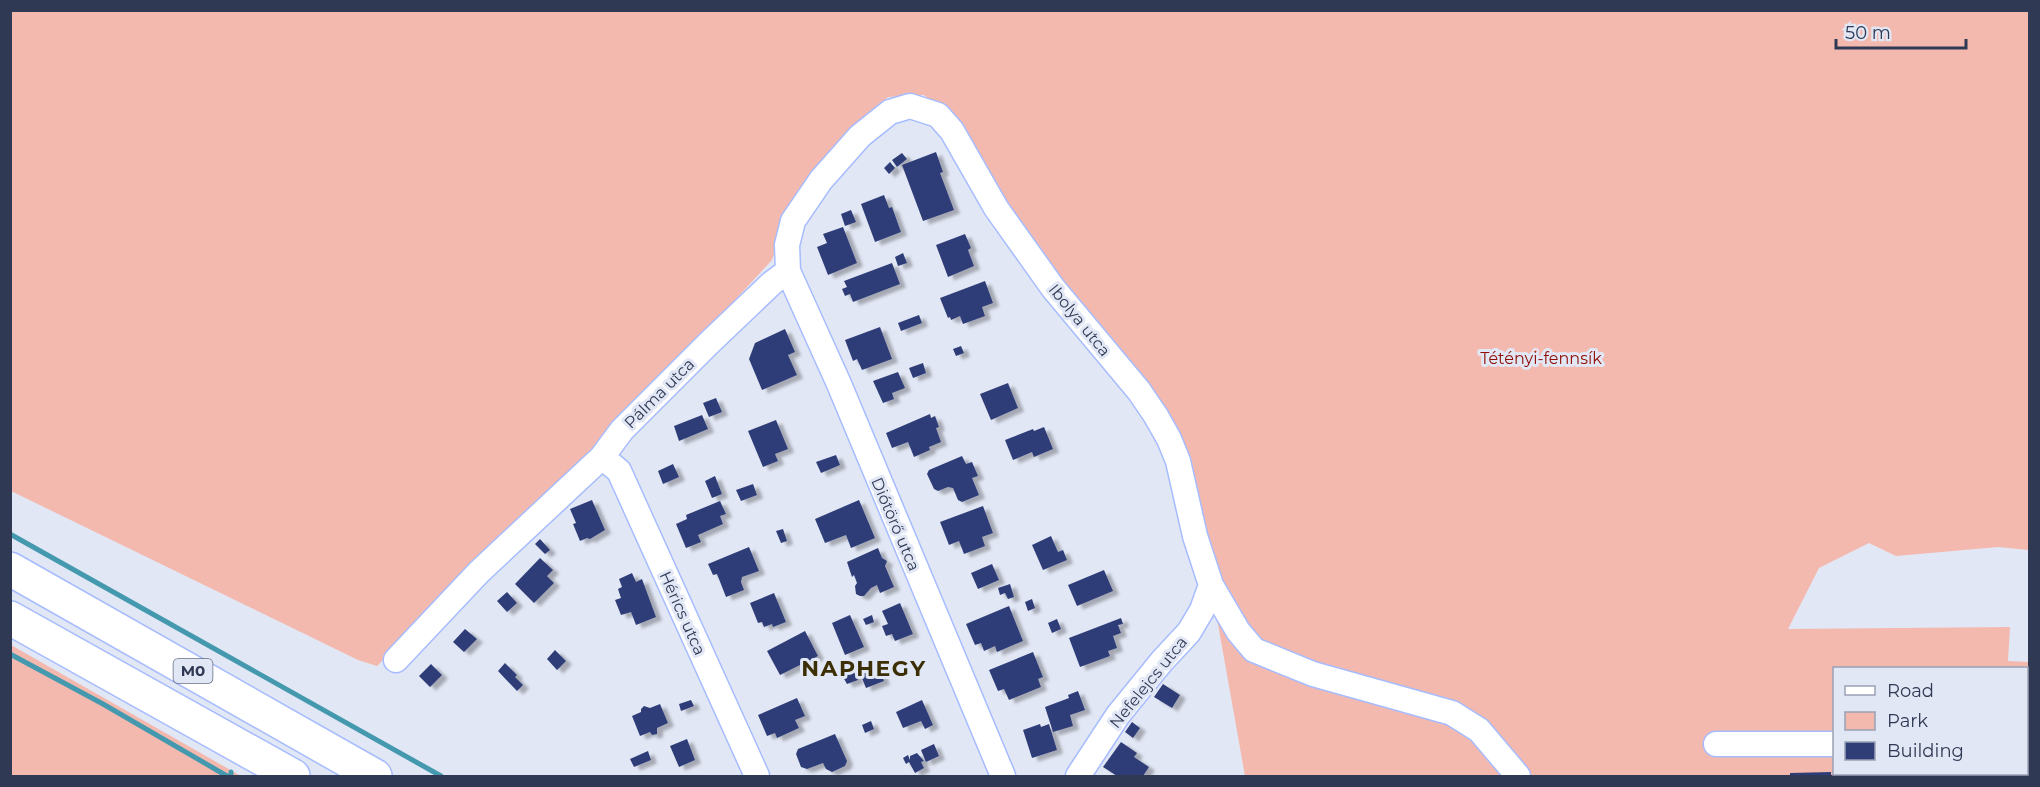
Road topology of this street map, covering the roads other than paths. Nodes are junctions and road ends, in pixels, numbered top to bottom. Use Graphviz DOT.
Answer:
graph roads {
  1 [pos="788,271"];
  2 [pos="602,457"];
  3 [pos="10,569"];
  4 [pos="1211,585"];
  5 [pos="10,618"];
  6 [pos="396,660"];
  7 [pos="1716,744"];
  8 [pos="1833,744"];
  9 [pos="293,777"];
  10 [pos="375,777"];
  11 [pos="757,777"];
  12 [pos="1003,777"];
  13 [pos="1078,777"];
  14 [pos="1518,777"];
  1 -- 2 [label="street, Pálma utca"];
  1 -- 4 [label="street, Ibolya utca"];
  1 -- 12 [label="street, Diótörő utca"];
  2 -- 6 [label="street, Pálma utca"];
  2 -- 11 [label="street, Hérics utca"];
  3 -- 10 [label="highway, M0"];
  4 -- 13 [label="street, Nefelejcs utca"];
  4 -- 14 [label="street, Ibolya utca"];
  5 -- 9 [label="highway, M0"];
  7 -- 8 [label="street"];
}
